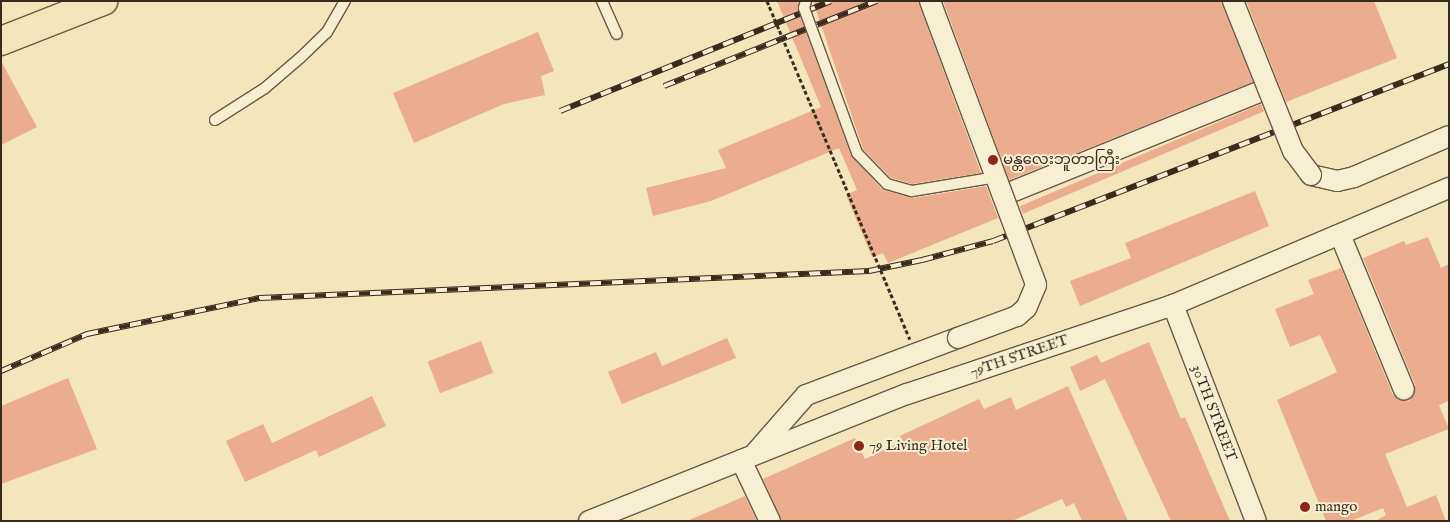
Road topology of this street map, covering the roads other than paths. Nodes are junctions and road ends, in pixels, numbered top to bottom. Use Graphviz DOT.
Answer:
graph roads {
  1 [pos="103,1"];
  2 [pos="345,1"];
  3 [pos="602,1"];
  4 [pos="806,1"];
  5 [pos="930,1"];
  6 [pos="1232,1"];
  7 [pos="617,34"];
  8 [pos="1,41"];
  9 [pos="1268,89"];
  10 [pos="215,120"];
  11 [pos="1449,136"];
  12 [pos="1001,186"];
  13 [pos="1449,188"];
  14 [pos="1341,237"];
  15 [pos="1173,305"];
  16 [pos="1404,390"];
  17 [pos="747,458"];
  18 [pos="589,521"];
  19 [pos="770,521"];
  20 [pos="1256,521"];
  1 -- 8 [label="main road"];
  2 -- 10 [label="lane"];
  3 -- 7 [label="lane"];
  4 -- 12 [label="lane, bridge"];
  5 -- 12 [label="street, bridge"];
  6 -- 9 [label="street, bridge"];
  9 -- 11 [label="street, bridge"];
  9 -- 12 [label="street"];
  12 -- 17 [label="street, bridge"];
  13 -- 14 [label="street, 79TH STREET"];
  14 -- 15 [label="street, 79TH STREET"];
  14 -- 16 [label="street"];
  15 -- 17 [label="street, 79TH STREET"];
  15 -- 20 [label="street, 30TH STREET"];
  17 -- 18 [label="street, 79TH STREET"];
  17 -- 19 [label="street"];
}
